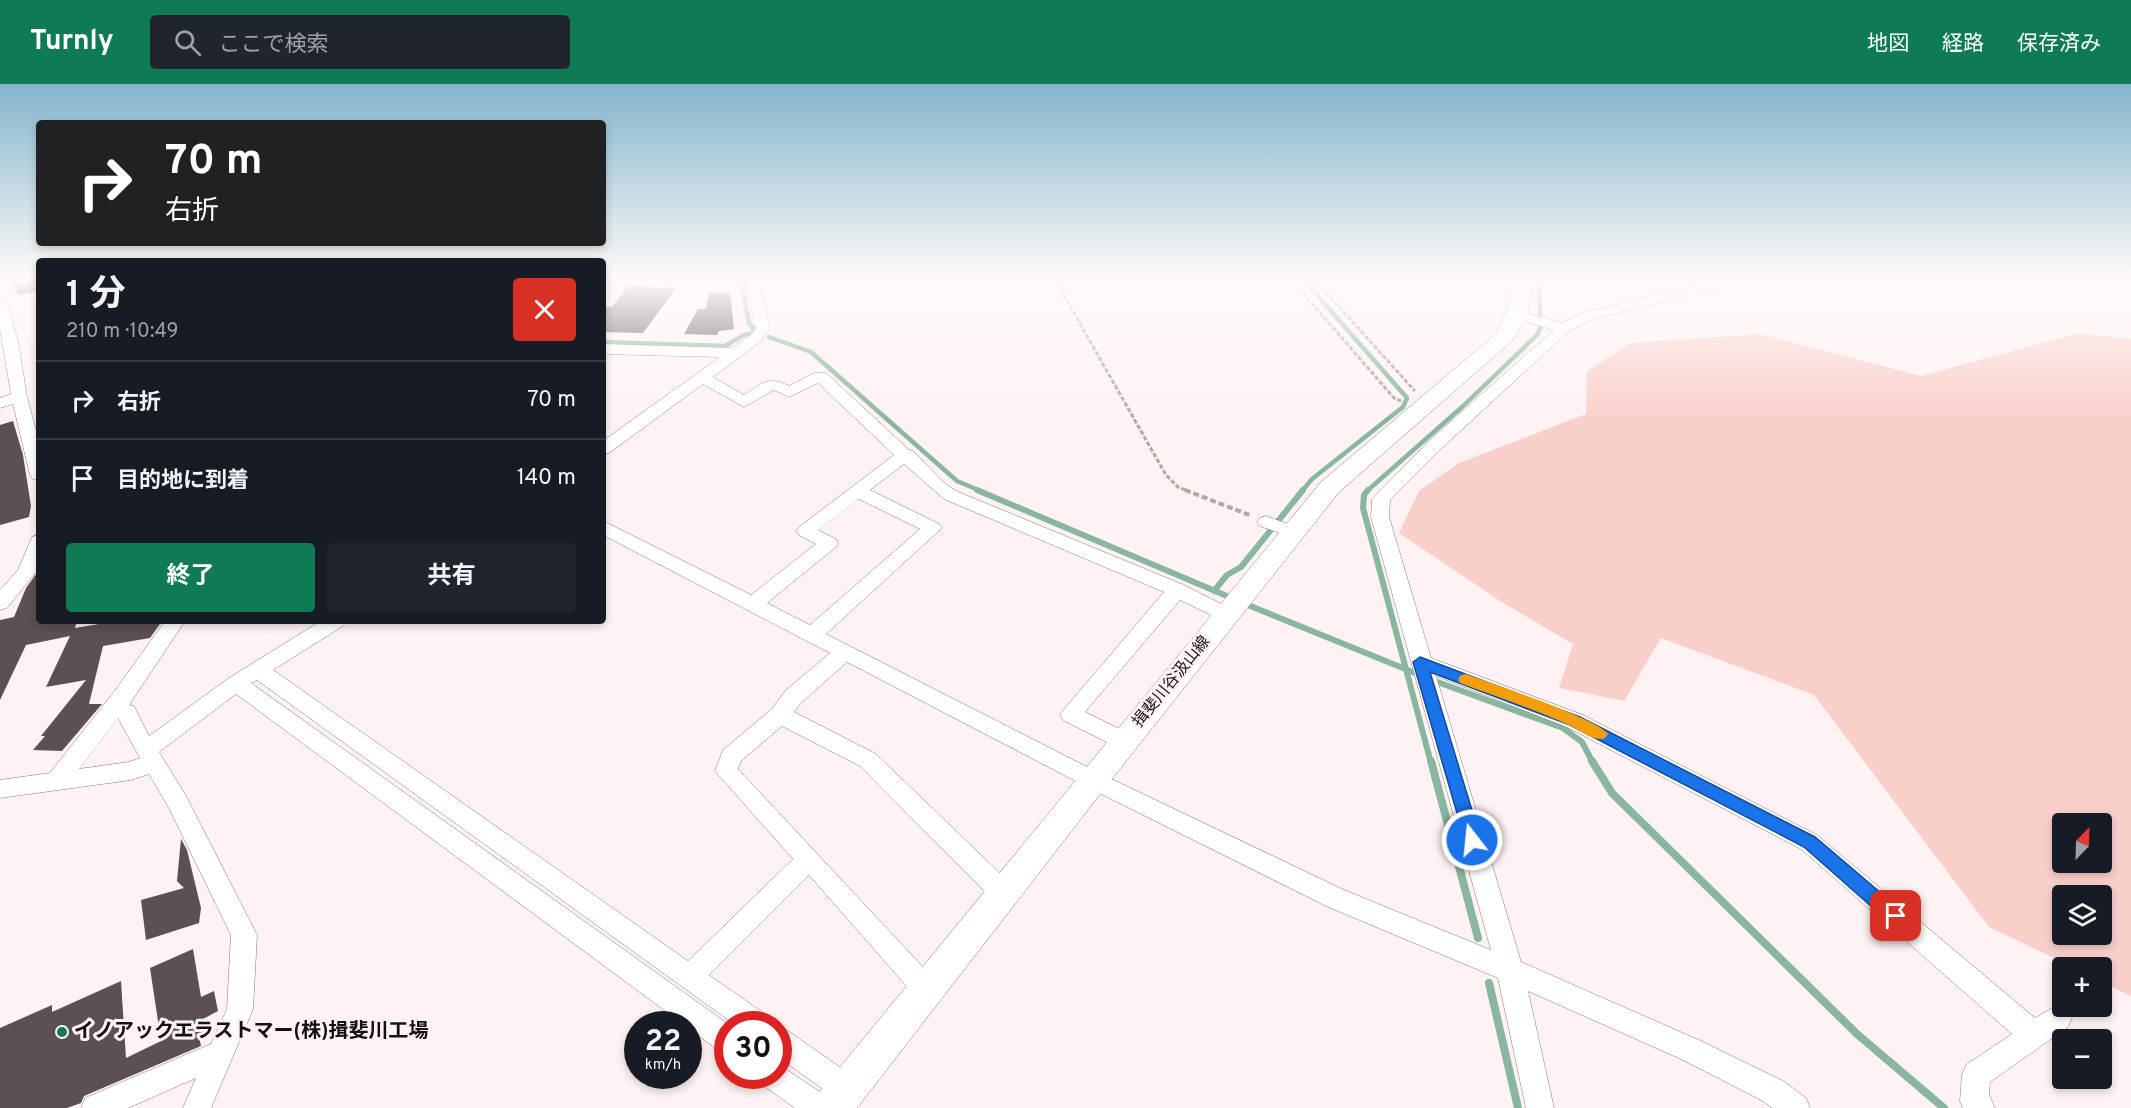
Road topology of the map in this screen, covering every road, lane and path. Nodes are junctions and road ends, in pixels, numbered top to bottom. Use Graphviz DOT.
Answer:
graph roads {
  1 [pos="6,326"];
  2 [pos="762,326"];
  3 [pos="1081,326"];
  4 [pos="1331,326"];
  5 [pos="1356,326"];
  6 [pos="1512,326"];
  7 [pos="1556,326"];
  8 [pos="1568,326"];
  9 [pos="1564,328"];
  10 [pos="606,349"];
  11 [pos="734,353"];
  12 [pos="703,377"];
  13 [pos="19,397"];
  14 [pos="0,403"];
  15 [pos="1425,406"];
  16 [pos="36,447"];
  17 [pos="606,447"];
  18 [pos="907,455"];
  19 [pos="857,491"];
  20 [pos="1266,522"];
  21 [pos="606,529"];
  22 [pos="1293,532"];
  23 [pos="36,551"];
  24 [pos="31,568"];
  25 [pos="0,578"];
  26 [pos="1177,590"];
  27 [pos="0,603"];
  28 [pos="753,604"];
  29 [pos="1226,615"];
  30 [pos="173,624"];
  31 [pos="331,624"];
  32 [pos="812,635"];
  33 [pos="845,652"];
  34 [pos="1420,662"];
  35 [pos="258,670"];
  36 [pos="236,683"];
  37 [pos="126,712"];
  38 [pos="780,715"];
  39 [pos="1124,741"];
  40 [pos="149,757"];
  41 [pos="1093,780"];
  42 [pos="57,781"];
  43 [pos="0,789"];
  44 [pos="809,859"];
  45 [pos="1003,893"];
  46 [pos="1510,970"];
  47 [pos="690,978"];
  48 [pos="926,989"];
  49 [pos="737,1011"];
  50 [pos="2058,1018"];
  51 [pos="714,1031"];
  52 [pos="2034,1035"];
  53 [pos="222,1053"];
  54 [pos="792,1053"];
  55 [pos="792,1089"];
  56 [pos="840,1099"];
  57 [pos="95,1108"];
  58 [pos="197,1108"];
  59 [pos="819,1108"];
  60 [pos="1540,1108"];
  61 [pos="1796,1108"];
  62 [pos="1981,1108"];
  1 -- 13 [label="street"];
  2 -- 11 [label="street"];
  3 -- 20 [label="path"];
  4 -- 15 [label="path"];
  5 -- 15 [label="path"];
  6 -- 15 [label="main road, 揖斐川谷汲山線"];
  7 -- 9 [label="street"];
  8 -- 9 [label="street"];
  9 -- 34 [label="street"];
  10 -- 11 [label="street"];
  11 -- 12 [label="street"];
  12 -- 17 [label="street"];
  12 -- 18 [label="street"];
  13 -- 14 [label="street"];
  13 -- 16 [label="street"];
  15 -- 22 [label="main road, 揖斐川谷汲山線"];
  18 -- 19 [label="street"];
  18 -- 26 [label="street"];
  19 -- 28 [label="street"];
  19 -- 32 [label="street"];
  20 -- 22 [label="street"];
  21 -- 28 [label="street"];
  22 -- 29 [label="main road, 揖斐川谷汲山線"];
  23 -- 24 [label="street"];
  24 -- 25 [label="street"];
  24 -- 27 [label="street"];
  26 -- 29 [label="street"];
  26 -- 39 [label="street"];
  28 -- 32 [label="street"];
  29 -- 39 [label="main road, 揖斐川谷汲山線"];
  30 -- 42 [label="street"];
  31 -- 35 [label="street"];
  32 -- 33 [label="street"];
  33 -- 38 [label="street"];
  33 -- 41 [label="street"];
  34 -- 46 [label="street"];
  34 -- 52 [label="street"];
  35 -- 36 [label="street"];
  35 -- 47 [label="street"];
  36 -- 40 [label="street"];
  36 -- 51 [label="street"];
  37 -- 40 [label="street"];
  38 -- 44 [label="street"];
  38 -- 45 [label="street"];
  39 -- 41 [label="main road, 揖斐川谷汲山線"];
  40 -- 42 [label="street"];
  40 -- 53 [label="street"];
  41 -- 45 [label="main road, 揖斐川谷汲山線"];
  41 -- 46 [label="street"];
  42 -- 43 [label="street"];
  44 -- 47 [label="street"];
  44 -- 48 [label="street"];
  45 -- 48 [label="main road, 揖斐川谷汲山線"];
  46 -- 60 [label="street"];
  46 -- 61 [label="street"];
  47 -- 49 [label="street"];
  48 -- 56 [label="main road, 揖斐川谷汲山線"];
  50 -- 52 [label="street"];
  52 -- 62 [label="street"];
  53 -- 57 [label="street"];
  53 -- 58 [label="street"];
  54 -- 56 [label="street"];
  55 -- 59 [label="street"];
}
